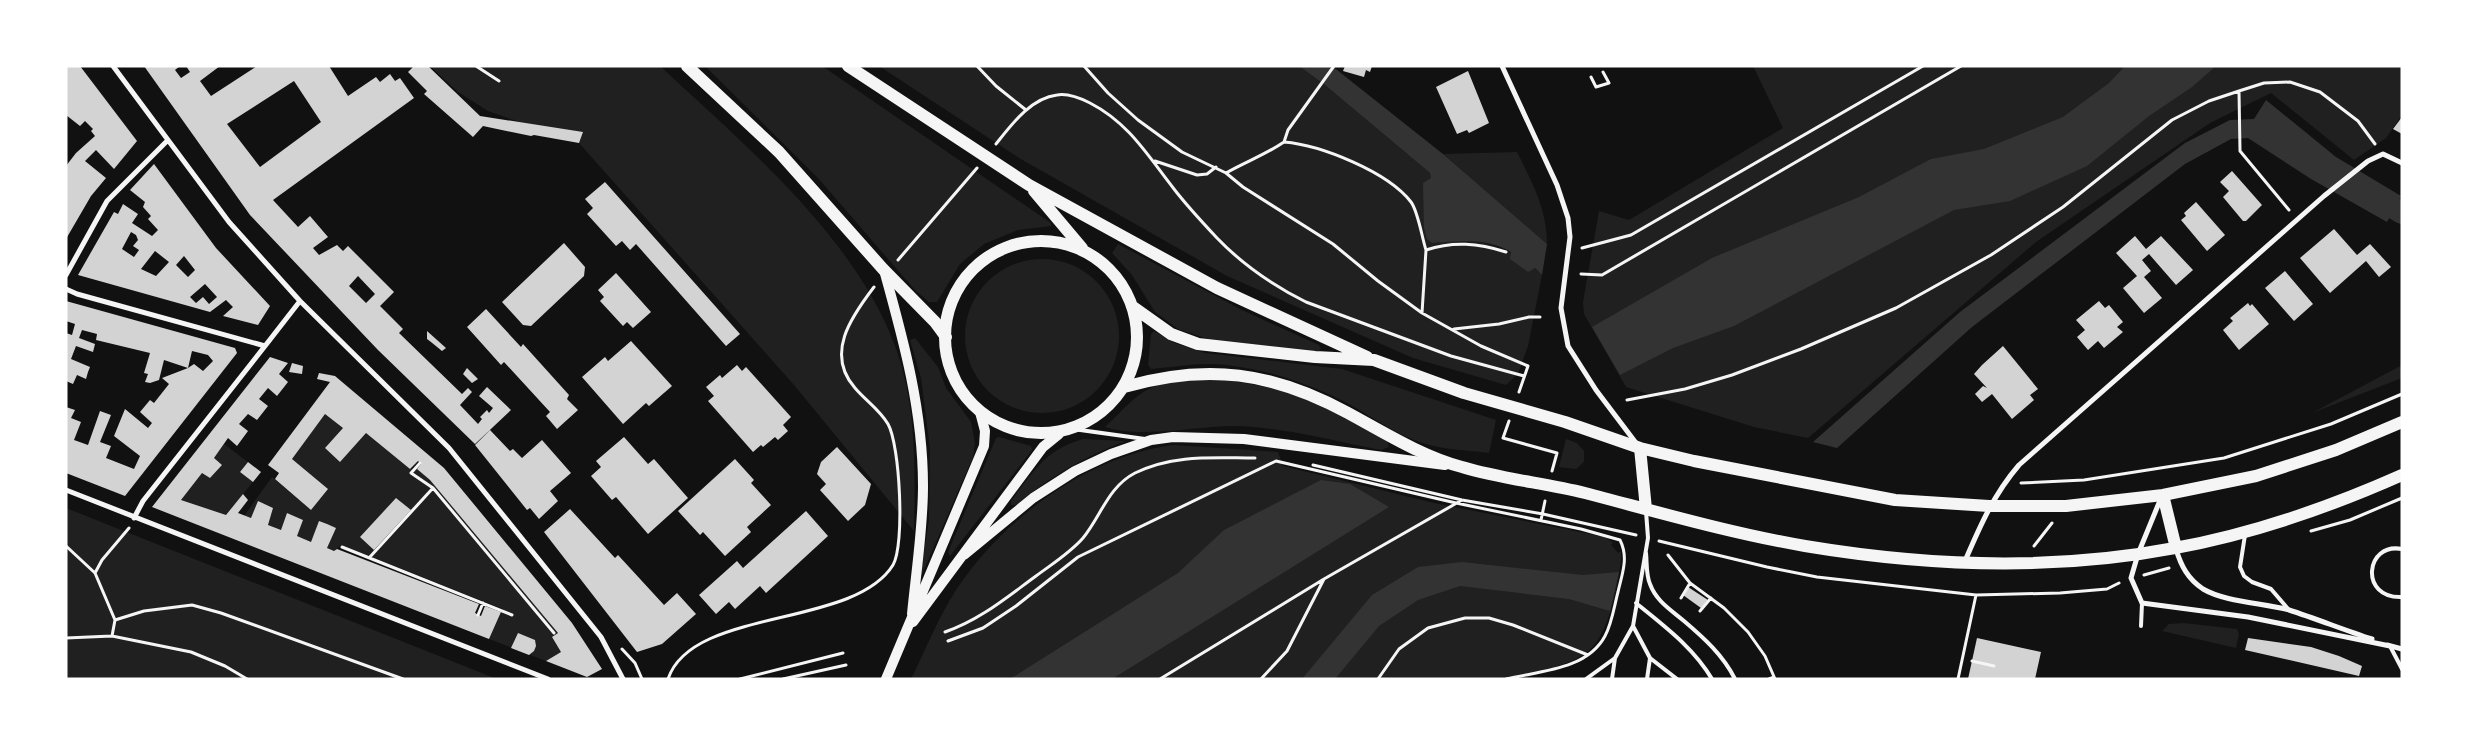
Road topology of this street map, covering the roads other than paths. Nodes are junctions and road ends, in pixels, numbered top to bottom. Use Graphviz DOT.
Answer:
graph roads {
  1 [pos="113,66"];
  2 [pos="687,66"];
  3 [pos="848,66"];
  4 [pos="1502,66"];
  5 [pos="168,140"];
  6 [pos="2402,163"];
  7 [pos="1029,185"];
  8 [pos="1084,251"];
  9 [pos="884,270"];
  10 [pos="66,275"];
  11 [pos="66,289"];
  12 [pos="300,301"];
  13 [pos="1133,307"];
  14 [pos="946,337"];
  15 [pos="264,346"];
  16 [pos="1374,360"];
  17 [pos="1124,387"];
  18 [pos="980,412"];
  19 [pos="2402,422"];
  20 [pos="1072,429"];
  21 [pos="1059,434"];
  22 [pos="1151,440"];
  23 [pos="1640,448"];
  24 [pos="1460,467"];
  25 [pos="2402,475"];
  26 [pos="66,490"];
  27 [pos="2163,495"];
  28 [pos="1989,506"];
  29 [pos="1646,509"];
  30 [pos="134,518"];
  31 [pos="2246,530"];
  32 [pos="2176,548"];
  33 [pos="1645,549"];
  34 [pos="2402,549"];
  35 [pos="2138,554"];
  36 [pos="964,555"];
  37 [pos="1964,563"];
  38 [pos="2402,597"];
  39 [pos="1636,603"];
  40 [pos="2142,603"];
  41 [pos="2289,610"];
  42 [pos="912,614"];
  43 [pos="1633,626"];
  44 [pos="2141,626"];
  45 [pos="906,632"];
  46 [pos="2390,646"];
  47 [pos="2402,649"];
  48 [pos="1615,658"];
  49 [pos="1650,658"];
  50 [pos="2402,668"];
  51 [pos="548,679"];
  52 [pos="622,679"];
  53 [pos="886,679"];
  54 [pos="1586,679"];
  55 [pos="1612,679"];
  56 [pos="1647,679"];
  57 [pos="1677,679"];
  58 [pos="1712,679"];
  59 [pos="1735,679"];
  1 -- 5 [label="street"];
  2 -- 9 [label="main road"];
  3 -- 7 [label="main road"];
  4 -- 23 [label="street"];
  5 -- 10 [label="street"];
  5 -- 12 [label="street"];
  6 -- 28 [label="street"];
  7 -- 8 [label="main road"];
  7 -- 16 [label="main road"];
  8 -- 13 [label="main road"];
  8 -- 14 [label="main road"];
  9 -- 14 [label="main road"];
  9 -- 42 [label="main road"];
  11 -- 15 [label="street"];
  12 -- 15 [label="street"];
  12 -- 52 [label="street"];
  13 -- 16 [label="main road"];
  13 -- 17 [label="main road"];
  14 -- 18 [label="main road"];
  15 -- 30 [label="street"];
  16 -- 23 [label="main road"];
  17 -- 20 [label="main road"];
  17 -- 24 [label="main road"];
  18 -- 21 [label="main road"];
  18 -- 42 [label="main road"];
  19 -- 27 [label="main road"];
  20 -- 21 [label="main road"];
  20 -- 22 [label="lane"];
  21 -- 36 [label="main road"];
  22 -- 24 [label="main road"];
  22 -- 36 [label="main road"];
  23 -- 28 [label="main road"];
  23 -- 29 [label="main road"];
  24 -- 29 [label="main road"];
  25 -- 31 [label="main road"];
  26 -- 30 [label="street"];
  27 -- 28 [label="main road"];
  27 -- 32 [label="main road"];
  27 -- 35 [label="street"];
  28 -- 37 [label="street"];
  29 -- 33 [label="lane"];
  29 -- 37 [label="main road"];
  30 -- 51 [label="street"];
  31 -- 32 [label="main road"];
  31 -- 41 [label="lane"];
  32 -- 35 [label="main road"];
  32 -- 41 [label="street"];
  33 -- 39 [label="lane"];
  33 -- 59 [label="lane"];
  34 -- 38 [label="lane"];
  35 -- 37 [label="main road"];
  35 -- 40 [label="street"];
  36 -- 45 [label="main road"];
  39 -- 43 [label="lane"];
  39 -- 58 [label="lane"];
  40 -- 44 [label="lane"];
  40 -- 46 [label="street"];
  41 -- 46 [label="street"];
  42 -- 45 [label="main road"];
  43 -- 48 [label="lane"];
  43 -- 49 [label="lane"];
  45 -- 53 [label="main road"];
  46 -- 47 [label="street"];
  46 -- 50 [label="lane"];
  48 -- 54 [label="lane"];
  48 -- 55 [label="lane"];
  49 -- 56 [label="lane"];
  49 -- 57 [label="lane"];
}
